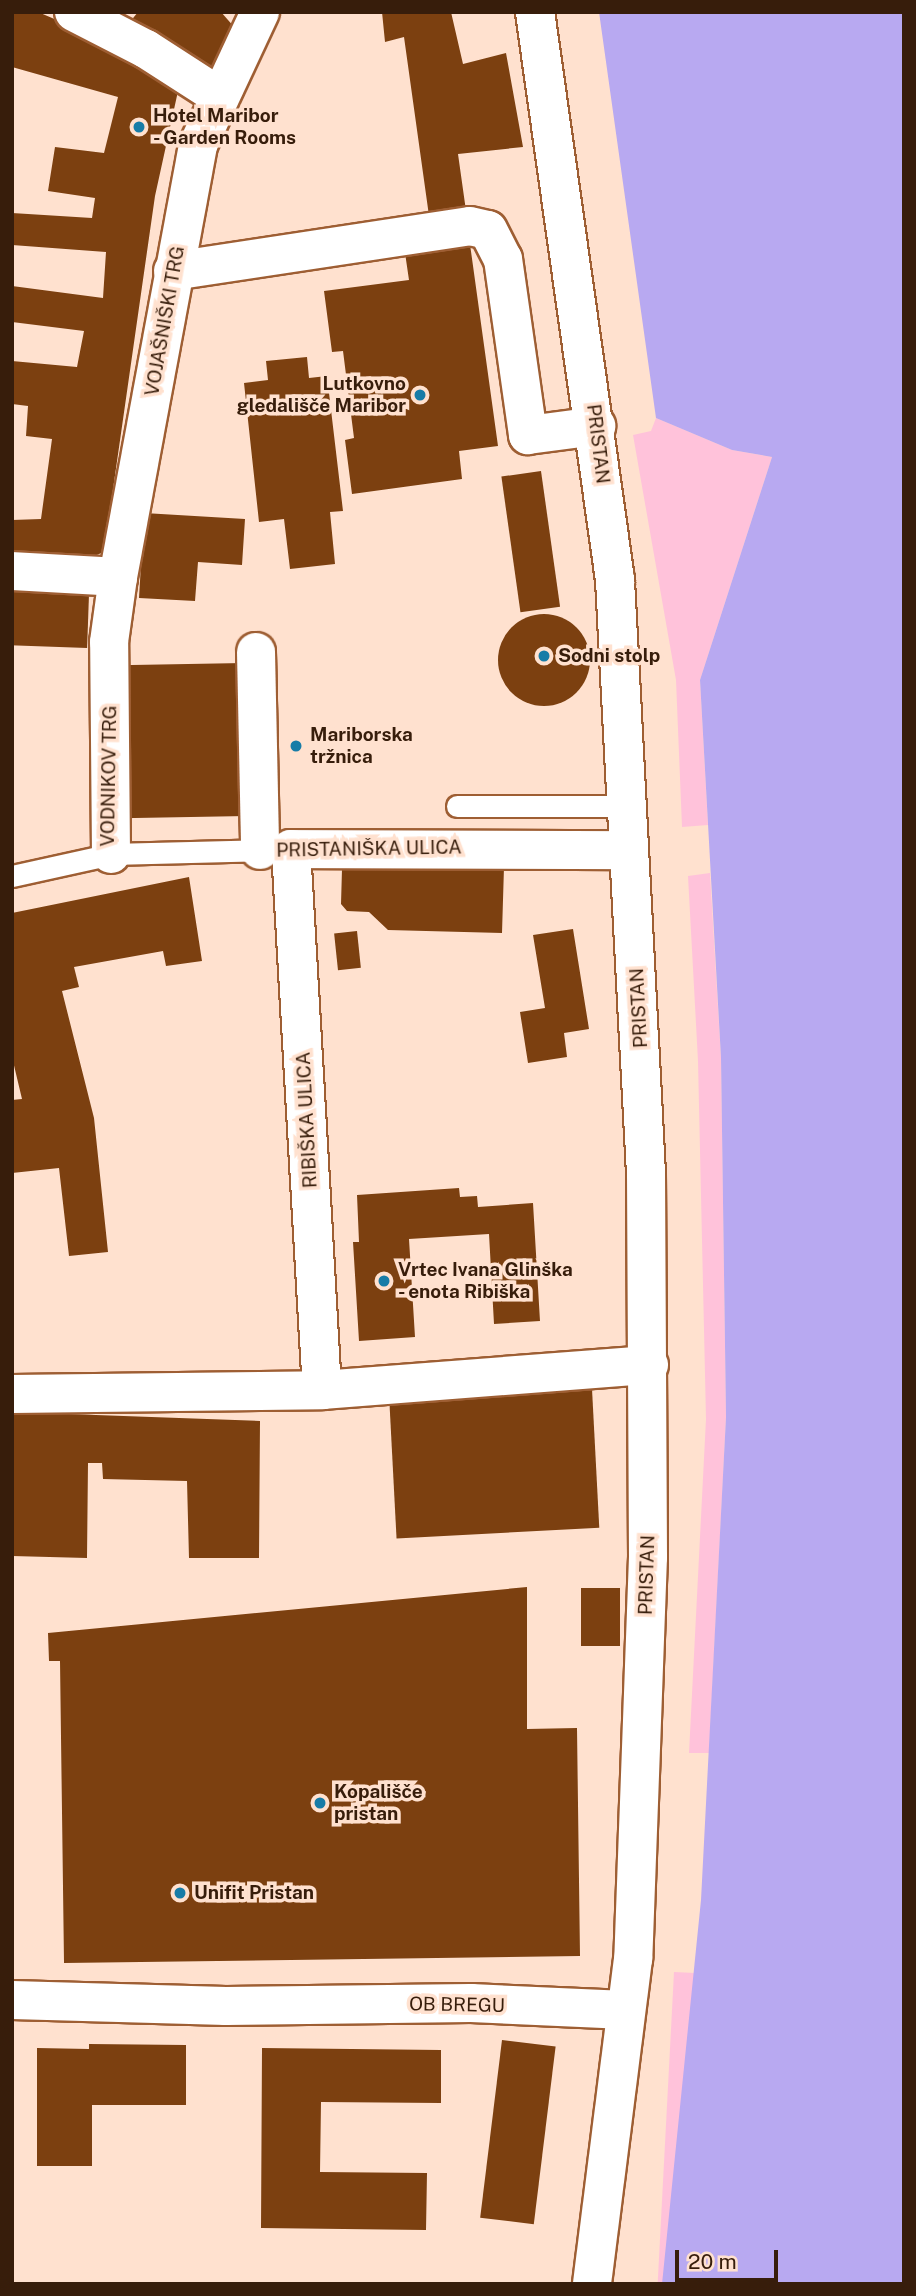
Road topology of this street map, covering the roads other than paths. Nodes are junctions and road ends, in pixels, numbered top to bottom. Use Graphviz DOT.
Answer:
graph roads {
  1 [pos="74,12"];
  2 [pos="260,12"];
  3 [pos="534,12"];
  4 [pos="219,96"];
  5 [pos="173,271"];
  6 [pos="596,426"];
  7 [pos="12,572"];
  8 [pos="118,577"];
  9 [pos="109,642"];
  10 [pos="256,652"];
  11 [pos="457,806"];
  12 [pos="624,807"];
  13 [pos="276,850"];
  14 [pos="627,850"];
  15 [pos="111,854"];
  16 [pos="12,876"];
  17 [pos="649,1365"];
  18 [pos="322,1390"];
  19 [pos="12,1394"];
  20 [pos="12,2000"];
  21 [pos="626,2011"];
  22 [pos="592,2284"];
  1 -- 4 [label="street"];
  2 -- 4 [label="street, VOJAŠNIŠKI TRG"];
  3 -- 6 [label="street, PRISTAN"];
  4 -- 5 [label="street, VOJAŠNIŠKI TRG"];
  5 -- 6 [label="street"];
  5 -- 8 [label="street, VOJAŠNIŠKI TRG"];
  6 -- 12 [label="street, PRISTAN"];
  7 -- 8 [label="street"];
  8 -- 9 [label="street, VOJAŠNIŠKI TRG"];
  9 -- 15 [label="street, VODNIKOV TRG"];
  10 -- 13 [label="street, RIBIŠKA ULICA"];
  11 -- 12 [label="lane"];
  12 -- 14 [label="street, PRISTAN"];
  13 -- 14 [label="street, PRISTANIŠKA ULICA"];
  13 -- 15 [label="lane, PRISTANIŠKA ULICA"];
  13 -- 18 [label="street, RIBIŠKA ULICA"];
  14 -- 17 [label="street, PRISTAN"];
  15 -- 16 [label="lane, VODNIKOV TRG"];
  17 -- 18 [label="street"];
  17 -- 21 [label="street, PRISTAN"];
  18 -- 19 [label="street"];
  20 -- 21 [label="street, OB BREGU"];
  21 -- 22 [label="street"];
}
